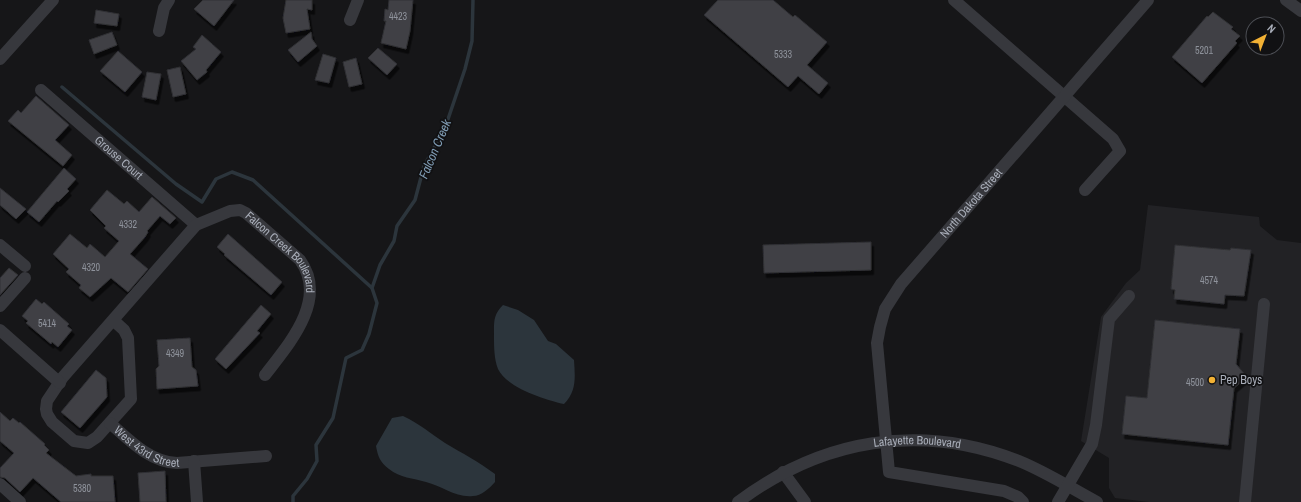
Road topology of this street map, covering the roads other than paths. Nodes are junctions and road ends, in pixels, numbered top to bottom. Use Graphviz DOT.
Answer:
graph roads {
  1 [pos="53,0"];
  2 [pos="168,0"];
  3 [pos="358,0"];
  4 [pos="954,0"];
  5 [pos="1148,0"];
  6 [pos="1286,0"];
  7 [pos="1301,11"];
  8 [pos="350,20"];
  9 [pos="159,31"];
  10 [pos="0,59"];
  11 [pos="41,90"];
  12 [pos="1065,96"];
  13 [pos="1085,190"];
  14 [pos="196,225"];
  15 [pos="0,245"];
  16 [pos="1129,296"];
  17 [pos="1264,304"];
  18 [pos="0,306"];
  19 [pos="113,320"];
  20 [pos="0,330"];
  21 [pos="265,375"];
  22 [pos="60,382"];
  23 [pos="110,423"];
  24 [pos="885,441"];
  25 [pos="266,456"];
  26 [pos="194,461"];
  27 [pos="783,472"];
  28 [pos="0,484"];
  29 [pos="1068,486"];
  30 [pos="20,502"];
  31 [pos="197,502"];
  32 [pos="738,502"];
  33 [pos="805,502"];
  34 [pos="1023,502"];
  35 [pos="1058,502"];
  36 [pos="1097,502"];
  37 [pos="1245,502"];
  1 -- 10 [label="street"];
  2 -- 9 [label="street"];
  3 -- 8 [label="street"];
  4 -- 12 [label="street"];
  5 -- 12 [label="street, North Dakota Street"];
  6 -- 7 [label="street"];
  11 -- 14 [label="street, Grouse Court"];
  12 -- 13 [label="street"];
  12 -- 24 [label="street, North Dakota Street"];
  14 -- 19 [label="street, Falcon Creek Boulevard"];
  14 -- 21 [label="street, Falcon Creek Boulevard"];
  15 -- 18 [label="street"];
  16 -- 29 [label="street"];
  17 -- 37 [label="street"];
  19 -- 22 [label="street, Falcon Creek Boulevard"];
  19 -- 23 [label="street"];
  20 -- 22 [label="street"];
  22 -- 23 [label="street, West 43rd Street"];
  23 -- 26 [label="street, West 43rd Street"];
  24 -- 27 [label="street, Lafayette Boulevard"];
  24 -- 29 [label="street, Lafayette Boulevard"];
  24 -- 34 [label="street, North Dakota Street"];
  25 -- 26 [label="street, West 43rd Street"];
  26 -- 31 [label="street"];
  27 -- 32 [label="street, Lafayette Boulevard"];
  27 -- 33 [label="street"];
  28 -- 30 [label="street"];
  29 -- 35 [label="street"];
  29 -- 36 [label="street, Lafayette Boulevard"];
}
